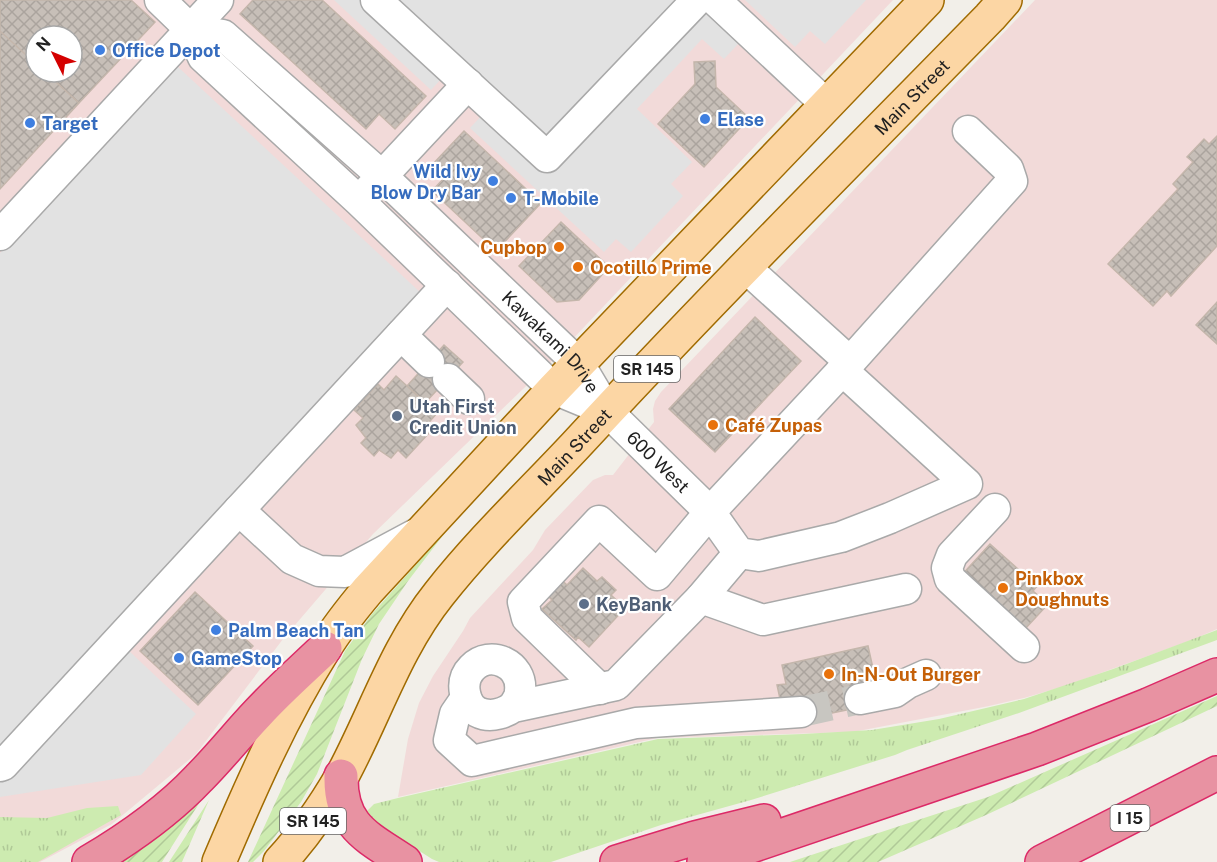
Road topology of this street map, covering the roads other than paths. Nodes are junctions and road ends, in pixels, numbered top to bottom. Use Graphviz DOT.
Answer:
graph roads {
  1 [pos="160,0"];
  2 [pos="218,0"];
  3 [pos="376,0"];
  4 [pos="697,0"];
  5 [pos="715,0"];
  6 [pos="1005,0"];
  7 [pos="925,1"];
  8 [pos="191,30"];
  9 [pos="468,84"];
  10 [pos="826,104"];
  11 [pos="968,131"];
  12 [pos="382,176"];
  13 [pos="359,201"];
  14 [pos="0,235"];
  15 [pos="745,267"];
  16 [pos="447,285"];
  17 [pos="401,335"];
  18 [pos="579,364"];
  19 [pos="846,366"];
  20 [pos="554,389"];
  21 [pos="469,399"];
  22 [pos="607,411"];
  23 [pos="995,509"];
  24 [pos="239,510"];
  25 [pos="710,512"];
  26 [pos="421,531"];
  27 [pos="739,553"];
  28 [pos="906,589"];
  29 [pos="701,598"];
  30 [pos="1024,647"];
  31 [pos="325,648"];
  32 [pos="926,675"];
  33 [pos="1217,675"];
  34 [pos="600,689"];
  35 [pos="466,698"];
  36 [pos="860,699"];
  37 [pos="513,707"];
  38 [pos="801,712"];
  39 [pos="0,766"];
  40 [pos="1217,773"];
  41 [pos="341,776"];
  42 [pos="919,788"];
  43 [pos="89,862"];
  44 [pos="219,862"];
  45 [pos="280,862"];
  46 [pos="405,862"];
  47 [pos="617,862"];
  48 [pos="704,862"];
  49 [pos="1042,862"];
  1 -- 8 [label="street"];
  2 -- 8 [label="street"];
  3 -- 9 [label="street"];
  4 -- 9 [label="street"];
  5 -- 10 [label="street"];
  6 -- 15 [label="main road, Main Street / SR 145"];
  7 -- 10 [label="main road, SR 145"];
  8 -- 12 [label="street, Kawakami Drive"];
  8 -- 13 [label="street, Kawakami Drive"];
  8 -- 14 [label="street"];
  9 -- 12 [label="street"];
  10 -- 18 [label="main road, SR 145"];
  11 -- 19 [label="street"];
  12 -- 13 [label="street"];
  12 -- 18 [label="street, Kawakami Drive"];
  13 -- 16 [label="street, Kawakami Drive"];
  15 -- 19 [label="street"];
  15 -- 22 [label="main road, Main Street / SR 145"];
  16 -- 17 [label="street"];
  16 -- 20 [label="street, Kawakami Drive"];
  17 -- 21 [label="street"];
  17 -- 24 [label="street"];
  18 -- 20 [label="main road, SR 145"];
  18 -- 22 [label="street, Kawakami Drive"];
  19 -- 25 [label="street"];
  19 -- 27 [label="street"];
  20 -- 22 [label="street, Kawakami Drive"];
  20 -- 26 [label="main road, SR 145"];
  22 -- 25 [label="street, 600 West"];
  22 -- 41 [label="main road, Main Street / SR 145"];
  23 -- 30 [label="street"];
  24 -- 26 [label="street"];
  24 -- 39 [label="street"];
  25 -- 27 [label="street, 600 West"];
  25 -- 34 [label="street"];
  26 -- 31 [label="main road, SR 145"];
  27 -- 29 [label="street"];
  28 -- 29 [label="street"];
  29 -- 34 [label="street"];
  31 -- 43 [label="highway"];
  31 -- 44 [label="main road, SR 145"];
  32 -- 36 [label="street"];
  33 -- 42 [label="highway"];
  34 -- 37 [label="street"];
  35 -- 37 [label="street"];
  35 -- 37 [label="street"];
  35 -- 38 [label="street"];
  40 -- 49 [label="highway, I 15"];
  41 -- 45 [label="main road, Main Street / SR 145"];
  41 -- 46 [label="highway"];
  42 -- 47 [label="highway"];
  42 -- 48 [label="highway"];
}
